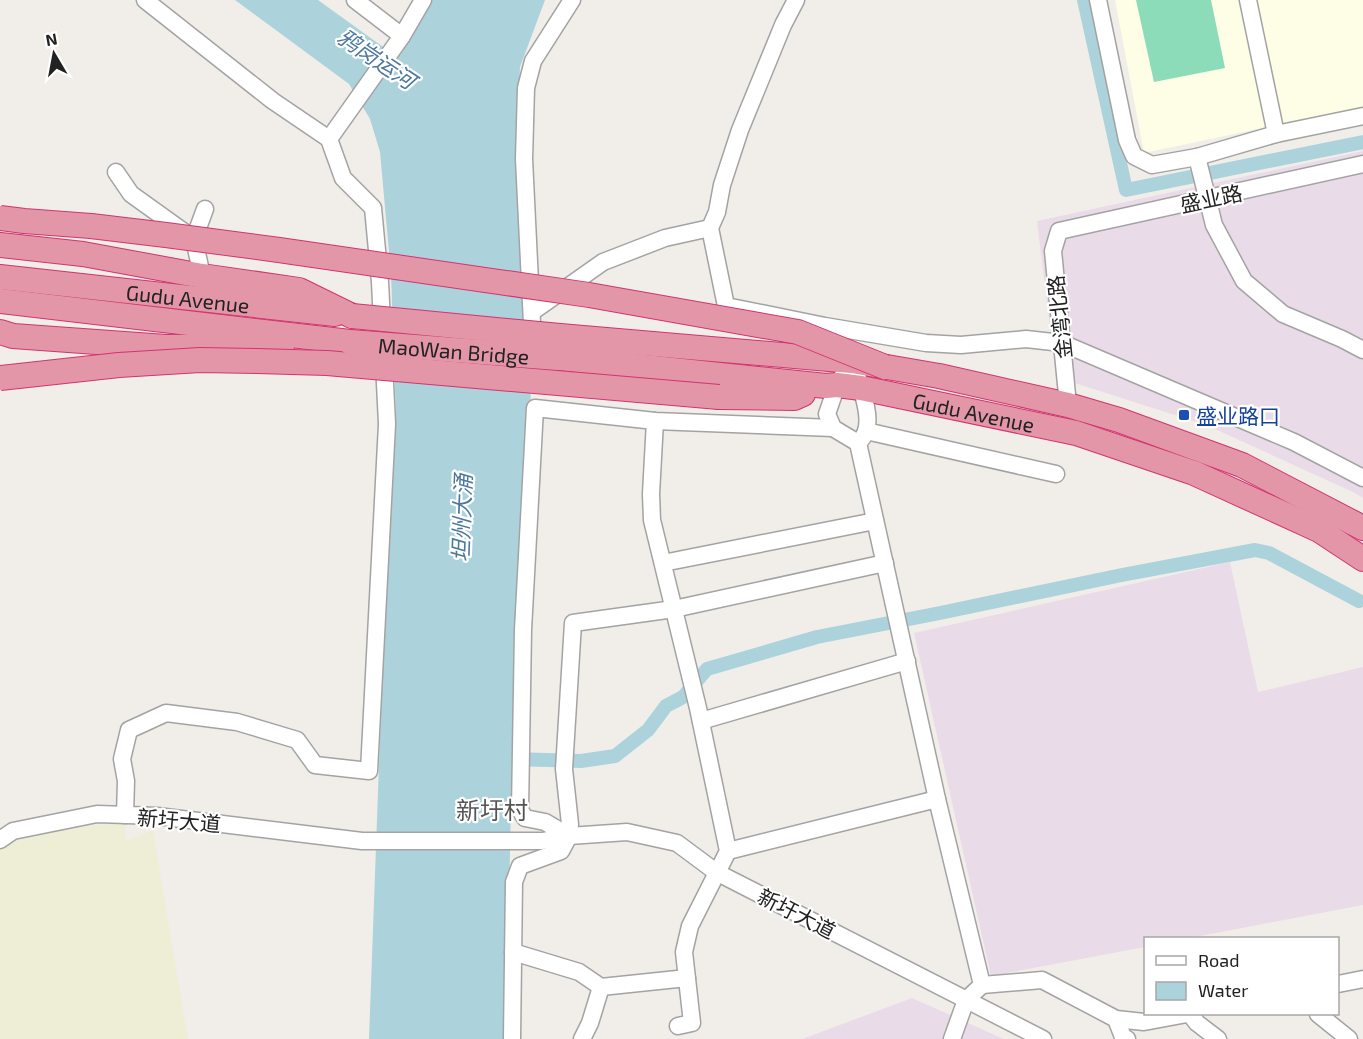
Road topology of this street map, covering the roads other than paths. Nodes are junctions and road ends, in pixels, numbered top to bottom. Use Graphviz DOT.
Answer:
graph roads {
  1 [pos="145,0"];
  2 [pos="355,0"];
  3 [pos="423,0"];
  4 [pos="572,0"];
  5 [pos="796,0"];
  6 [pos="1098,0"];
  7 [pos="1248,0"];
  8 [pos="399,41"];
  9 [pos="1363,116"];
  10 [pos="1276,134"];
  11 [pos="329,139"];
  12 [pos="1197,157"];
  13 [pos="1363,164"];
  14 [pos="116,172"];
  15 [pos="1207,199"];
  16 [pos="205,208"];
  17 [pos="0,218"];
  18 [pos="710,228"];
  19 [pos="1059,231"];
  20 [pos="194,239"];
  21 [pos="0,246"];
  22 [pos="202,276"];
  23 [pos="0,277"];
  24 [pos="0,300"];
  25 [pos="532,312"];
  26 [pos="352,316"];
  27 [pos="0,332"];
  28 [pos="350,342"];
  29 [pos="1062,343"];
  30 [pos="559,347"];
  31 [pos="1363,350"];
  32 [pos="852,361"];
  33 [pos="885,367"];
  34 [pos="0,378"];
  35 [pos="831,386"];
  36 [pos="861,388"];
  37 [pos="1068,405"];
  38 [pos="535,408"];
  39 [pos="655,421"];
  40 [pos="834,428"];
  41 [pos="862,437"];
  42 [pos="1056,474"];
  43 [pos="1363,478"];
  44 [pos="875,521"];
  45 [pos="1363,528"];
  46 [pos="1363,559"];
  47 [pos="663,563"];
  48 [pos="885,563"];
  49 [pos="674,609"];
  50 [pos="907,662"];
  51 [pos="701,721"];
  52 [pos="937,799"];
  53 [pos="125,815"];
  54 [pos="569,836"];
  55 [pos="0,840"];
  56 [pos="728,851"];
  57 [pos="716,872"];
  58 [pos="513,952"];
  59 [pos="687,978"];
  60 [pos="1363,979"];
  61 [pos="1339,984"];
  62 [pos="982,985"];
  63 [pos="601,987"];
  64 [pos="966,1000"];
  65 [pos="1183,1015"];
  66 [pos="1190,1015"];
  67 [pos="1319,1015"];
  68 [pos="1116,1019"];
  69 [pos="678,1026"];
  70 [pos="512,1039"];
  71 [pos="582,1039"];
  72 [pos="952,1039"];
  73 [pos="1043,1039"];
  74 [pos="1127,1039"];
  75 [pos="1218,1039"];
  76 [pos="1349,1039"];
  1 -- 11 [label="street"];
  2 -- 8 [label="street"];
  3 -- 8 [label="street"];
  4 -- 25 [label="street"];
  5 -- 18 [label="street"];
  6 -- 12 [label="street"];
  7 -- 10 [label="street"];
  8 -- 11 [label="street"];
  9 -- 10 [label="street"];
  10 -- 12 [label="street"];
  11 -- 53 [label="street"];
  12 -- 15 [label="street"];
  13 -- 15 [label="street, 盛业路"];
  14 -- 20 [label="street"];
  15 -- 19 [label="street, 盛业路"];
  15 -- 31 [label="street"];
  16 -- 20 [label="street"];
  17 -- 33 [label="highway, bridge"];
  18 -- 25 [label="street"];
  18 -- 29 [label="street"];
  19 -- 29 [label="street, 金湾北路"];
  20 -- 22 [label="street"];
  21 -- 22 [label="highway"];
  22 -- 26 [label="highway"];
  23 -- 26 [label="highway, Gudu Avenue"];
  24 -- 28 [label="highway, Gudu Avenue"];
  25 -- 38 [label="street"];
  26 -- 30 [label="highway, MaoWan Bridge, bridge"];
  27 -- 28 [label="highway"];
  28 -- 30 [label="highway, MaoWan Bridge, bridge"];
  29 -- 37 [label="street, 金湾北路"];
  29 -- 43 [label="street"];
  30 -- 32 [label="highway, Gudu Avenue"];
  30 -- 35 [label="highway, Gudu Avenue"];
  32 -- 33 [label="highway, Gudu Avenue"];
  32 -- 35 [label="street"];
  32 -- 36 [label="street"];
  33 -- 37 [label="highway, Gudu Avenue"];
  34 -- 35 [label="highway, bridge"];
  35 -- 36 [label="highway, Gudu Avenue"];
  35 -- 40 [label="street"];
  36 -- 41 [label="street"];
  36 -- 46 [label="highway, Gudu Avenue"];
  37 -- 45 [label="highway, Gudu Avenue"];
  38 -- 39 [label="street"];
  38 -- 54 [label="street"];
  39 -- 40 [label="street"];
  39 -- 47 [label="street"];
  40 -- 41 [label="street"];
  41 -- 42 [label="street"];
  41 -- 44 [label="street"];
  44 -- 47 [label="street"];
  44 -- 48 [label="street"];
  47 -- 49 [label="street"];
  48 -- 49 [label="street"];
  48 -- 50 [label="street"];
  49 -- 51 [label="street"];
  49 -- 54 [label="street"];
  50 -- 51 [label="street"];
  50 -- 52 [label="street"];
  51 -- 56 [label="street"];
  52 -- 56 [label="street"];
  52 -- 62 [label="street"];
  53 -- 54 [label="street, 新圩大道"];
  53 -- 55 [label="street, 新圩大道"];
  54 -- 57 [label="street, 新圩大道"];
  54 -- 58 [label="street"];
  56 -- 57 [label="street"];
  57 -- 59 [label="street"];
  57 -- 64 [label="street, 新圩大道"];
  58 -- 63 [label="street"];
  58 -- 70 [label="street"];
  59 -- 63 [label="street"];
  59 -- 69 [label="street"];
  60 -- 61 [label="street"];
  62 -- 64 [label="street"];
  62 -- 68 [label="street"];
  63 -- 71 [label="street"];
  64 -- 72 [label="street"];
  64 -- 73 [label="street, 新圩大道"];
  65 -- 68 [label="street"];
  66 -- 75 [label="street"];
  67 -- 76 [label="street"];
  68 -- 74 [label="street"];
}
